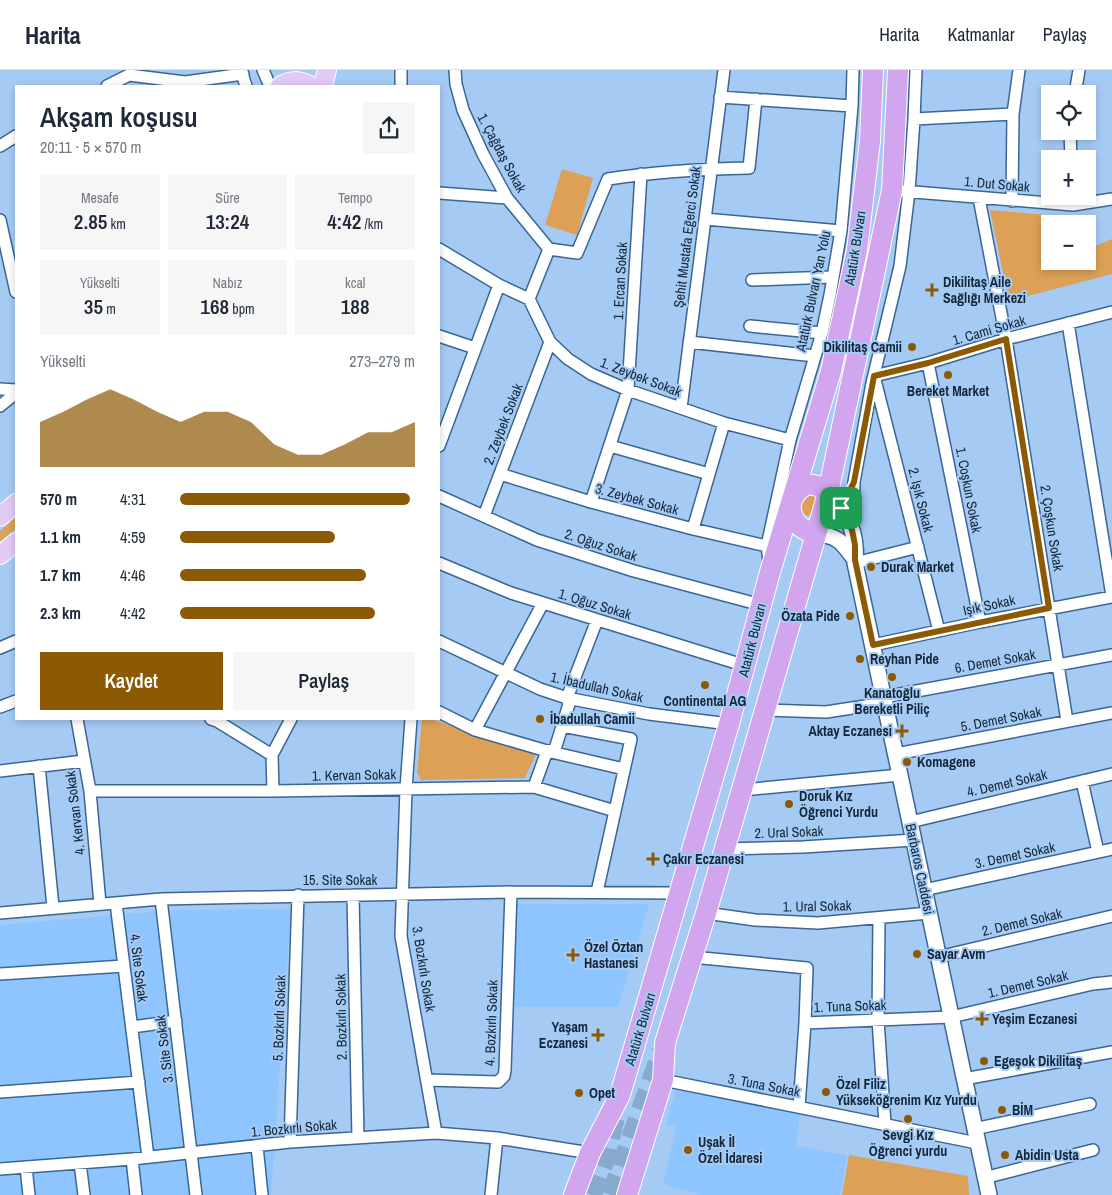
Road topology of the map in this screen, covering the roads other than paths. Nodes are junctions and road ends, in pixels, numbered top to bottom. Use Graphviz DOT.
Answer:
graph roads {
  1 [pos="263,70"];
  2 [pos="288,70"];
  3 [pos="328,70"];
  4 [pos="401,70"];
  5 [pos="455,70"];
  6 [pos="724,70"];
  7 [pos="854,70"];
  8 [pos="873,70"];
  9 [pos="898,70"];
  10 [pos="916,70"];
  11 [pos="1019,70"];
  12 [pos="1079,70"];
  13 [pos="242,72"];
  14 [pos="130,77"];
  15 [pos="186,84"];
  16 [pos="110,85"];
  17 [pos="246,85"];
  18 [pos="270,85"];
  19 [pos="280,85"];
  20 [pos="282,85"];
  21 [pos="309,85"];
  22 [pos="323,85"];
  23 [pos="401,85"];
  24 [pos="1076,85"];
  25 [pos="720,96"];
  26 [pos="756,99"];
  27 [pos="852,106"];
  28 [pos="1013,114"];
  29 [pos="914,119"];
  30 [pos="15,137"];
  31 [pos="0,146"];
  32 [pos="711,169"];
  33 [pos="641,174"];
  34 [pos="901,191"];
  35 [pos="440,193"];
  36 [pos="507,198"];
  37 [pos="979,198"];
  38 [pos="1112,199"];
  39 [pos="1012,200"];
  40 [pos="1041,200"];
  41 [pos="1096,200"];
  42 [pos="705,219"];
  43 [pos="0,220"];
  44 [pos="841,231"];
  45 [pos="549,249"];
  46 [pos="440,250"];
  47 [pos="9,264"];
  48 [pos="832,277"];
  49 [pos="752,280"];
  50 [pos="498,285"];
  51 [pos="15,288"];
  52 [pos="530,300"];
  53 [pos="1112,312"];
  54 [pos="1068,323"];
  55 [pos="750,326"];
  56 [pos="822,333"];
  57 [pos="440,336"];
  58 [pos="1006,339"];
  59 [pos="550,342"];
  60 [pos="689,342"];
  61 [pos="475,348"];
  62 [pos="815,356"];
  63 [pos="928,363"];
  64 [pos="874,376"];
  65 [pos="0,389"];
  66 [pos="628,390"];
  67 [pos="15,391"];
  68 [pos="15,392"];
  69 [pos="0,406"];
  70 [pos="681,408"];
  71 [pos="724,423"];
  72 [pos="790,440"];
  73 [pos="440,443"];
  74 [pos="610,446"];
  75 [pos="500,474"];
  76 [pos="709,474"];
  77 [pos="854,482"];
  78 [pos="440,496"];
  79 [pos="791,498"];
  80 [pos="835,500"];
  81 [pos="591,502"];
  82 [pos="15,504"];
  83 [pos="484,516"];
  84 [pos="0,517"];
  85 [pos="693,529"];
  86 [pos="852,530"];
  87 [pos="816,534"];
  88 [pos="15,543"];
  89 [pos="767,546"];
  90 [pos="918,547"];
  91 [pos="0,555"];
  92 [pos="855,561"];
  93 [pos="440,563"];
  94 [pos="770,572"];
  95 [pos="1112,596"];
  96 [pos="543,603"];
  97 [pos="761,604"];
  98 [pos="1049,608"];
  99 [pos="597,620"];
  100 [pos="980,622"];
  101 [pos="939,631"];
  102 [pos="15,641"];
  103 [pos="440,641"];
  104 [pos="873,645"];
  105 [pos="0,648"];
  106 [pos="1112,655"];
  107 [pos="1058,665"];
  108 [pos="746,666"];
  109 [pos="506,673"];
  110 [pos="568,698"];
  111 [pos="884,700"];
  112 [pos="15,701"];
  113 [pos="0,707"];
  114 [pos="765,710"];
  115 [pos="440,712"];
  116 [pos="1112,713"];
  117 [pos="77,720"];
  118 [pos="214,720"];
  119 [pos="290,720"];
  120 [pos="411,720"];
  121 [pos="1067,721"];
  122 [pos="729,724"];
  123 [pos="562,726"];
  124 [pos="475,730"];
  125 [pos="547,751"];
  126 [pos="896,754"];
  127 [pos="272,755"];
  128 [pos="84,760"];
  129 [pos="39,766"];
  130 [pos="624,769"];
  131 [pos="0,771"];
  132 [pos="1112,774"];
  133 [pos="900,775"];
  134 [pos="1082,781"];
  135 [pos="534,788"];
  136 [pos="406,789"];
  137 [pos="742,790"];
  138 [pos="90,791"];
  139 [pos="273,791"];
  140 [pos="615,811"];
  141 [pos="910,822"];
  142 [pos="914,840"];
  143 [pos="724,849"];
  144 [pos="1112,849"];
  145 [pos="1098,852"];
  146 [pos="924,890"];
  147 [pos="511,892"];
  148 [pos="597,892"];
  149 [pos="681,893"];
  150 [pos="402,894"];
  151 [pos="298,895"];
  152 [pos="353,895"];
  153 [pos="161,899"];
  154 [pos="116,902"];
  155 [pos="100,904"];
  156 [pos="53,907"];
  157 [pos="0,913"];
  158 [pos="706,913"];
  159 [pos="929,913"];
  160 [pos="1112,916"];
  161 [pos="879,918"];
  162 [pos="692,956"];
  163 [pos="938,958"];
  164 [pos="124,966"];
  165 [pos="0,974"];
  166 [pos="1112,982"];
  167 [pos="951,1017"];
  168 [pos="878,1020"];
  169 [pos="176,1021"];
  170 [pos="805,1023"];
  171 [pos="132,1027"];
  172 [pos="1112,1052"];
  173 [pos="964,1079"];
  174 [pos="427,1080"];
  175 [pos="664,1080"];
  176 [pos="139,1082"];
  177 [pos="0,1092"];
  178 [pos="1090,1104"];
  179 [pos="799,1107"];
  180 [pos="885,1124"];
  181 [pos="436,1133"];
  182 [pos="976,1136"];
  183 [pos="358,1138"];
  184 [pos="497,1138"];
  185 [pos="290,1142"];
  186 [pos="257,1146"];
  187 [pos="1093,1150"];
  188 [pos="191,1152"];
  189 [pos="590,1153"];
  190 [pos="148,1157"];
  191 [pos="132,1159"];
  192 [pos="80,1163"];
  193 [pos="26,1167"];
  194 [pos="0,1170"];
  195 [pos="984,1178"];
  196 [pos="29,1195"];
  197 [pos="84,1195"];
  198 [pos="136,1195"];
  199 [pos="196,1195"];
  200 [pos="262,1195"];
  201 [pos="491,1195"];
  202 [pos="574,1195"];
  203 [pos="628,1195"];
  204 [pos="987,1195"];
  1 -- 18 [label="street"];
  2 -- 19 [label="main road"];
  3 -- 22 [label="main road"];
  4 -- 23 [label="street"];
  5 -- 36 [label="street, 1. Çağdaş Sokak"];
  6 -- 25 [label="street, Şehit Mustafa Eğerci Sokak"];
  7 -- 27 [label="street, Atatürk Bulvarı Yan Yolu"];
  8 -- 79 [label="highway, Atatürk Bulvarı"];
  9 -- 34 [label="highway, Atatürk Bulvarı"];
  10 -- 29 [label="street"];
  11 -- 28 [label="street"];
  12 -- 24 [label="street"];
  13 -- 15 [label="street"];
  13 -- 17 [label="street"];
  14 -- 15 [label="street"];
  14 -- 16 [label="street"];
  20 -- 21 [label="main road"];
  25 -- 26 [label="street"];
  25 -- 32 [label="street, Şehit Mustafa Eğerci Sokak"];
  26 -- 27 [label="street"];
  26 -- 32 [label="street"];
  27 -- 44 [label="street, Atatürk Bulvarı Yan Yolu"];
  28 -- 29 [label="street"];
  28 -- 39 [label="street"];
  29 -- 34 [label="street"];
  30 -- 31 [label="street"];
  32 -- 33 [label="street"];
  32 -- 42 [label="street, Şehit Mustafa Eğerci Sokak"];
  33 -- 45 [label="street"];
  33 -- 66 [label="street, 1. Ercan Sokak"];
  34 -- 37 [label="street, 1. Dut Sokak"];
  34 -- 64 [label="street"];
  34 -- 80 [label="highway, Atatürk Bulvarı"];
  35 -- 36 [label="street"];
  36 -- 45 [label="street, 1. Çağdaş Sokak"];
  37 -- 39 [label="street, 1. Dut Sokak"];
  37 -- 58 [label="street, 2. Çoşkun Sokak"];
  38 -- 41 [label="street, 1. Dut Sokak"];
  39 -- 40 [label="street, 1. Dut Sokak"];
  42 -- 44 [label="street"];
  42 -- 60 [label="street, Şehit Mustafa Eğerci Sokak"];
  43 -- 47 [label="street"];
  44 -- 48 [label="street, Atatürk Bulvarı Yan Yolu"];
  45 -- 52 [label="street"];
  46 -- 50 [label="street"];
  47 -- 51 [label="street"];
  48 -- 49 [label="street"];
  48 -- 56 [label="street, Atatürk Bulvarı Yan Yolu"];
  50 -- 52 [label="street"];
  50 -- 61 [label="street"];
  52 -- 59 [label="street, 1. Zeybek Sokak"];
  53 -- 54 [label="street, 1. Cami Sokak"];
  54 -- 58 [label="street, 1. Cami Sokak"];
  54 -- 95 [label="street"];
  55 -- 56 [label="street"];
  56 -- 62 [label="street, Atatürk Bulvarı Yan Yolu"];
  57 -- 61 [label="street"];
  58 -- 63 [label="street, 1. Cami Sokak"];
  58 -- 98 [label="street, 2. Çoşkun Sokak"];
  59 -- 66 [label="street, 1. Zeybek Sokak"];
  59 -- 75 [label="street, 2. Zeybek Sokak"];
  60 -- 62 [label="street"];
  60 -- 70 [label="street, Şehit Mustafa Eğerci Sokak"];
  61 -- 73 [label="street"];
  62 -- 72 [label="street, Atatürk Bulvarı Yan Yolu"];
  63 -- 64 [label="street, 1. Cami Sokak"];
  63 -- 100 [label="street, 1. Coşkun Sokak"];
  64 -- 77 [label="street"];
  64 -- 90 [label="street, 2. Işık Sokak"];
  65 -- 67 [label="street"];
  66 -- 70 [label="street, 1. Zeybek Sokak"];
  66 -- 74 [label="street, 1. Ercan Sokak"];
  68 -- 69 [label="street"];
  70 -- 71 [label="street, 1. Zeybek Sokak"];
  71 -- 72 [label="street, 1. Zeybek Sokak"];
  71 -- 76 [label="street"];
  72 -- 89 [label="street, Atatürk Bulvarı Yan Yolu"];
  74 -- 76 [label="street"];
  74 -- 81 [label="street, 1. Ercan Sokak"];
  75 -- 81 [label="street, 3. Zeybek Sokak"];
  75 -- 83 [label="street, 2. Zeybek Sokak"];
  76 -- 85 [label="street"];
  77 -- 80 [label="street"];
  77 -- 86 [label="street"];
  78 -- 83 [label="street, 2. Oğuz Sokak"];
  79 -- 80 [label="highway"];
  79 -- 87 [label="highway"];
  79 -- 94 [label="highway, Atatürk Bulvarı"];
  80 -- 86 [label="main road, Barbaros Caddesi"];
  80 -- 87 [label="highway, Atatürk Bulvarı"];
  81 -- 85 [label="street, 3. Zeybek Sokak"];
  82 -- 84 [label="main road"];
  83 -- 97 [label="street, 2. Oğuz Sokak"];
  85 -- 89 [label="street, 3. Zeybek Sokak"];
  86 -- 92 [label="main road, Barbaros Caddesi"];
  87 -- 92 [label="main road"];
  87 -- 114 [label="highway, Atatürk Bulvarı"];
  88 -- 91 [label="main road"];
  89 -- 94 [label="street, Atatürk Bulvarı Yan Yolu"];
  90 -- 92 [label="street"];
  90 -- 101 [label="street, 2. Işık Sokak"];
  92 -- 104 [label="main road, Barbaros Caddesi"];
  93 -- 96 [label="street, 1. Oğuz Sokak"];
  94 -- 97 [label="highway, Atatürk Bulvarı"];
  95 -- 98 [label="street, Işık Sokak"];
  96 -- 99 [label="street, 1. Oğuz Sokak"];
  96 -- 109 [label="street"];
  97 -- 108 [label="highway, Atatürk Bulvarı"];
  98 -- 100 [label="street, Işık Sokak"];
  98 -- 107 [label="street, 2. Çoşkun Sokak"];
  99 -- 108 [label="street, 1. Oğuz Sokak"];
  99 -- 110 [label="street"];
  100 -- 101 [label="street, Işık Sokak"];
  101 -- 104 [label="street, Işık Sokak"];
  102 -- 105 [label="street"];
  103 -- 109 [label="street, 1. İbadullah Sokak"];
  104 -- 111 [label="main road, Barbaros Caddesi"];
  106 -- 107 [label="street, 6. Demet Sokak"];
  107 -- 111 [label="street, 6. Demet Sokak"];
  107 -- 121 [label="street, 2. Çoşkun Sokak"];
  108 -- 122 [label="highway, Atatürk Bulvarı"];
  109 -- 110 [label="street, 1. İbadullah Sokak"];
  109 -- 124 [label="street"];
  110 -- 122 [label="street, 1. İbadullah Sokak"];
  110 -- 123 [label="street"];
  111 -- 114 [label="street, 6. Demet Sokak"];
  111 -- 126 [label="main road, Barbaros Caddesi"];
  112 -- 113 [label="street"];
  114 -- 137 [label="highway, Atatürk Bulvarı"];
  115 -- 124 [label="street"];
  116 -- 121 [label="street, 5. Demet Sokak"];
  117 -- 128 [label="street, 4. Kervan Sokak"];
  118 -- 127 [label="street"];
  119 -- 127 [label="street"];
  120 -- 136 [label="street, 3. Bozkırlı Sokak"];
  121 -- 126 [label="street, 5. Demet Sokak"];
  122 -- 149 [label="highway, Atatürk Bulvarı"];
  123 -- 125 [label="street"];
  123 -- 130 [label="street"];
  124 -- 125 [label="street"];
  125 -- 130 [label="street"];
  125 -- 135 [label="street"];
  126 -- 133 [label="main road, Barbaros Caddesi"];
  127 -- 139 [label="street"];
  128 -- 129 [label="street"];
  128 -- 138 [label="street, 4. Kervan Sokak"];
  129 -- 131 [label="street"];
  129 -- 156 [label="street"];
  130 -- 140 [label="street"];
  132 -- 134 [label="street, 4. Demet Sokak"];
  133 -- 137 [label="street"];
  133 -- 141 [label="main road, Barbaros Caddesi"];
  134 -- 141 [label="street, 4. Demet Sokak"];
  134 -- 145 [label="street"];
  135 -- 136 [label="street, 1. Kervan Sokak"];
  135 -- 140 [label="street, 1. Kervan Sokak"];
  136 -- 139 [label="street, 1. Kervan Sokak"];
  136 -- 150 [label="street, 3. Bozkırlı Sokak"];
  137 -- 143 [label="highway, Atatürk Bulvarı"];
  138 -- 139 [label="street, 1. Kervan Sokak"];
  138 -- 155 [label="street, 4. Kervan Sokak"];
  140 -- 148 [label="street"];
  141 -- 142 [label="main road, Barbaros Caddesi"];
  142 -- 143 [label="street, 2. Ural Sokak"];
  142 -- 146 [label="main road, Barbaros Caddesi"];
  143 -- 158 [label="highway, Atatürk Bulvarı"];
  144 -- 145 [label="street, 3. Demet Sokak"];
  145 -- 146 [label="street, 3. Demet Sokak"];
  146 -- 159 [label="main road, Barbaros Caddesi"];
  147 -- 148 [label="street, 15. Site Sokak"];
  147 -- 150 [label="street, 15. Site Sokak"];
  147 -- 174 [label="street, 4. Bozkırlı Sokak"];
  148 -- 149 [label="street, 15. Site Sokak"];
  149 -- 189 [label="highway, Atatürk Bulvarı"];
  150 -- 152 [label="street, 15. Site Sokak"];
  150 -- 174 [label="street, 3. Bozkırlı Sokak"];
  151 -- 152 [label="street, 15. Site Sokak"];
  151 -- 153 [label="street, 15. Site Sokak"];
  151 -- 185 [label="street, 5. Bozkırlı Sokak"];
  152 -- 183 [label="street, 2. Bozkırlı Sokak"];
  153 -- 154 [label="street, 15. Site Sokak"];
  153 -- 169 [label="street, 3. Site Sokak"];
  154 -- 155 [label="street, 15. Site Sokak"];
  154 -- 164 [label="street, 4. Site Sokak"];
  155 -- 156 [label="street, 15. Site Sokak"];
  156 -- 157 [label="street, 15. Site Sokak"];
  158 -- 161 [label="street, 1. Ural Sokak"];
  158 -- 162 [label="highway, Atatürk Bulvarı"];
  159 -- 161 [label="street, 1. Ural Sokak"];
  159 -- 163 [label="main road, Barbaros Caddesi"];
  160 -- 163 [label="street, 2. Demet Sokak"];
  161 -- 168 [label="street"];
  162 -- 170 [label="street"];
  162 -- 175 [label="highway, Atatürk Bulvarı"];
  163 -- 167 [label="main road, Barbaros Caddesi"];
  164 -- 165 [label="street"];
  164 -- 171 [label="street, 4. Site Sokak"];
  166 -- 167 [label="street, 1. Demet Sokak"];
  167 -- 168 [label="street, 1. Tuna Sokak"];
  167 -- 173 [label="main road, Barbaros Caddesi"];
  168 -- 170 [label="street, 1. Tuna Sokak"];
  168 -- 180 [label="street"];
  169 -- 171 [label="street"];
  169 -- 188 [label="street, 3. Site Sokak"];
  170 -- 179 [label="street, 1. Tuna Sokak"];
  171 -- 176 [label="street, 4. Site Sokak"];
  172 -- 173 [label="street"];
  173 -- 182 [label="main road, Barbaros Caddesi"];
  174 -- 181 [label="street, 3. Bozkırlı Sokak"];
  175 -- 179 [label="street, 3. Tuna Sokak"];
  175 -- 203 [label="highway, Atatürk Bulvarı"];
  176 -- 177 [label="street"];
  176 -- 190 [label="street, 4. Site Sokak"];
  178 -- 182 [label="street"];
  179 -- 180 [label="street, 3. Tuna Sokak"];
  180 -- 182 [label="street, 3. Tuna Sokak"];
  181 -- 183 [label="street, 1. Bozkırlı Sokak"];
  181 -- 184 [label="street, 1. Bozkırlı Sokak"];
  182 -- 195 [label="main road, Barbaros Caddesi"];
  183 -- 185 [label="street, 1. Bozkırlı Sokak"];
  184 -- 189 [label="street, 1. Bozkırlı Sokak"];
  184 -- 201 [label="street"];
  185 -- 186 [label="street, 1. Bozkırlı Sokak"];
  186 -- 188 [label="street, 1. Bozkırlı Sokak"];
  186 -- 200 [label="street"];
  187 -- 195 [label="street"];
  188 -- 190 [label="street, 1. Bozkırlı Sokak"];
  188 -- 199 [label="street, 3. Site Sokak"];
  189 -- 202 [label="highway, Atatürk Bulvarı"];
  190 -- 191 [label="street, 1. Bozkırlı Sokak"];
  191 -- 192 [label="street, 1. Bozkırlı Sokak"];
  191 -- 198 [label="street"];
  192 -- 193 [label="street, 1. Bozkırlı Sokak"];
  192 -- 197 [label="street"];
  193 -- 194 [label="street, 1. Bozkırlı Sokak"];
  193 -- 196 [label="street"];
  195 -- 204 [label="main road, Barbaros Caddesi"];
}
